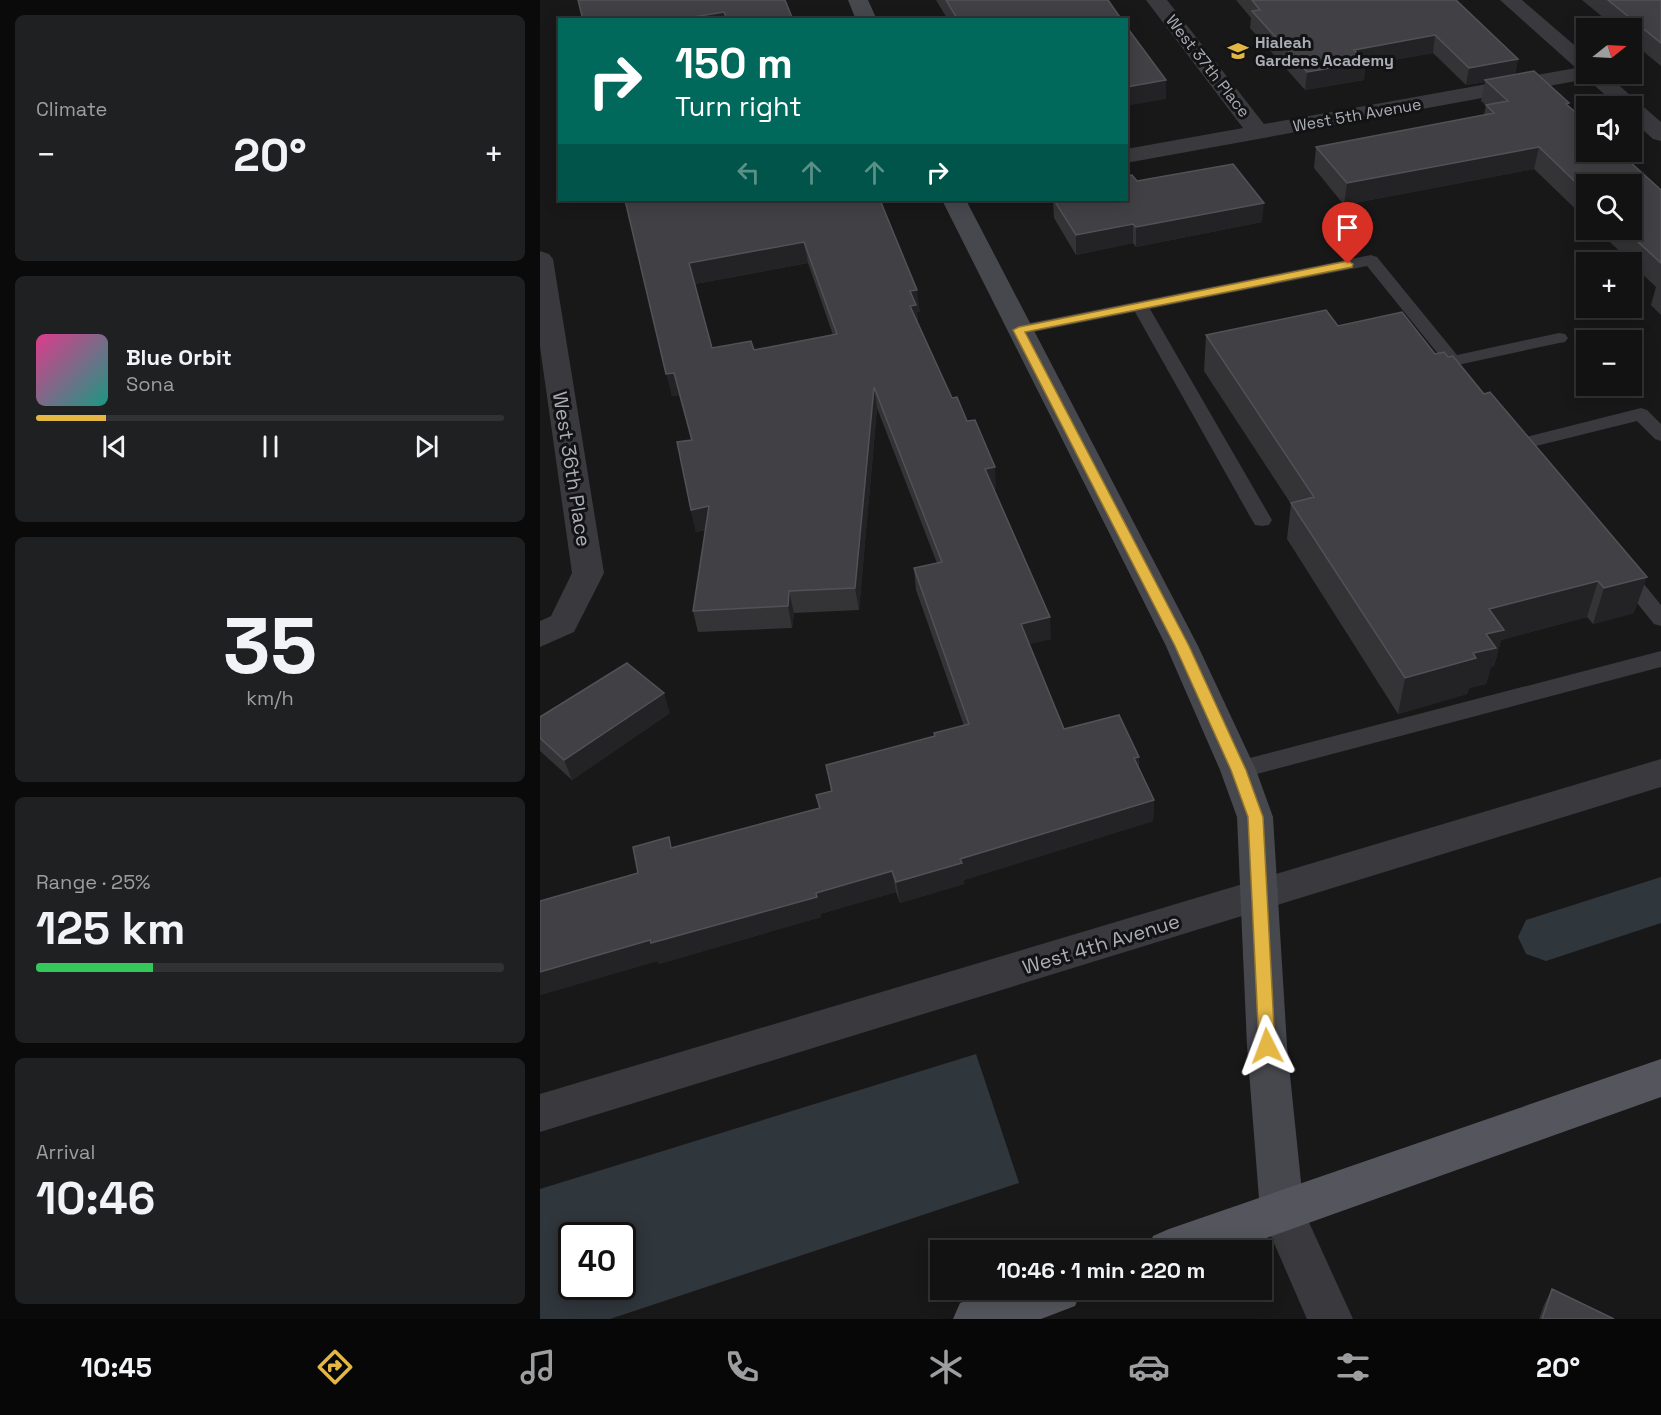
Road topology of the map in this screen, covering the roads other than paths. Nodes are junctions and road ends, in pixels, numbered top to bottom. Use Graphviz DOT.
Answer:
graph roads {
  1 [pos="858,0"];
  2 [pos="1156,0"];
  3 [pos="1510,0"];
  4 [pos="866,18"];
  5 [pos="1576,57"];
  6 [pos="1576,75"];
  7 [pos="1605,84"];
  8 [pos="1619,96"];
  9 [pos="1642,117"];
  10 [pos="1259,132"];
  11 [pos="1661,134"];
  12 [pos="1128,156"];
  13 [pos="954,201"];
  14 [pos="540,259"];
  15 [pos="1140,306"];
  16 [pos="1019,330"];
  17 [pos="1559,338"];
  18 [pos="1453,361"];
  19 [pos="1468,379"];
  20 [pos="1505,425"];
  21 [pos="1661,435"];
  22 [pos="1520,444"];
  23 [pos="1535,462"];
  24 [pos="1262,520"];
  25 [pos="1609,554"];
  26 [pos="1661,619"];
  27 [pos="540,635"];
  28 [pos="1661,659"];
  29 [pos="1238,770"];
  30 [pos="1661,772"];
  31 [pos="1258,897"];
  32 [pos="1661,1078"];
  33 [pos="540,1113"];
  34 [pos="1282,1211"];
  35 [pos="1200,1240"];
  36 [pos="1030,1300"];
  37 [pos="976,1319"];
  38 [pos="1330,1319"];
  1 -- 4 [label="street"];
  2 -- 10 [label="street, West 37th Place"];
  3 -- 5 [label="street"];
  6 -- 10 [label="street, West 5th Avenue"];
  7 -- 8 [label="street"];
  9 -- 11 [label="street"];
  10 -- 12 [label="street, West 5th Avenue"];
  13 -- 16 [label="street"];
  14 -- 27 [label="street, West 36th Place"];
  15 -- 16 [label="lane"];
  15 -- 18 [label="lane"];
  15 -- 24 [label="lane"];
  16 -- 29 [label="street"];
  17 -- 18 [label="lane"];
  18 -- 19 [label="lane"];
  20 -- 22 [label="lane"];
  21 -- 22 [label="lane"];
  22 -- 23 [label="lane"];
  25 -- 26 [label="lane"];
  28 -- 29 [label="lane"];
  29 -- 31 [label="street"];
  30 -- 31 [label="street, West 4th Avenue"];
  31 -- 33 [label="street, West 4th Avenue"];
  31 -- 34 [label="street"];
  32 -- 34 [label="main road"];
  34 -- 35 [label="main road"];
  34 -- 38 [label="street"];
  36 -- 37 [label="main road"];
}
